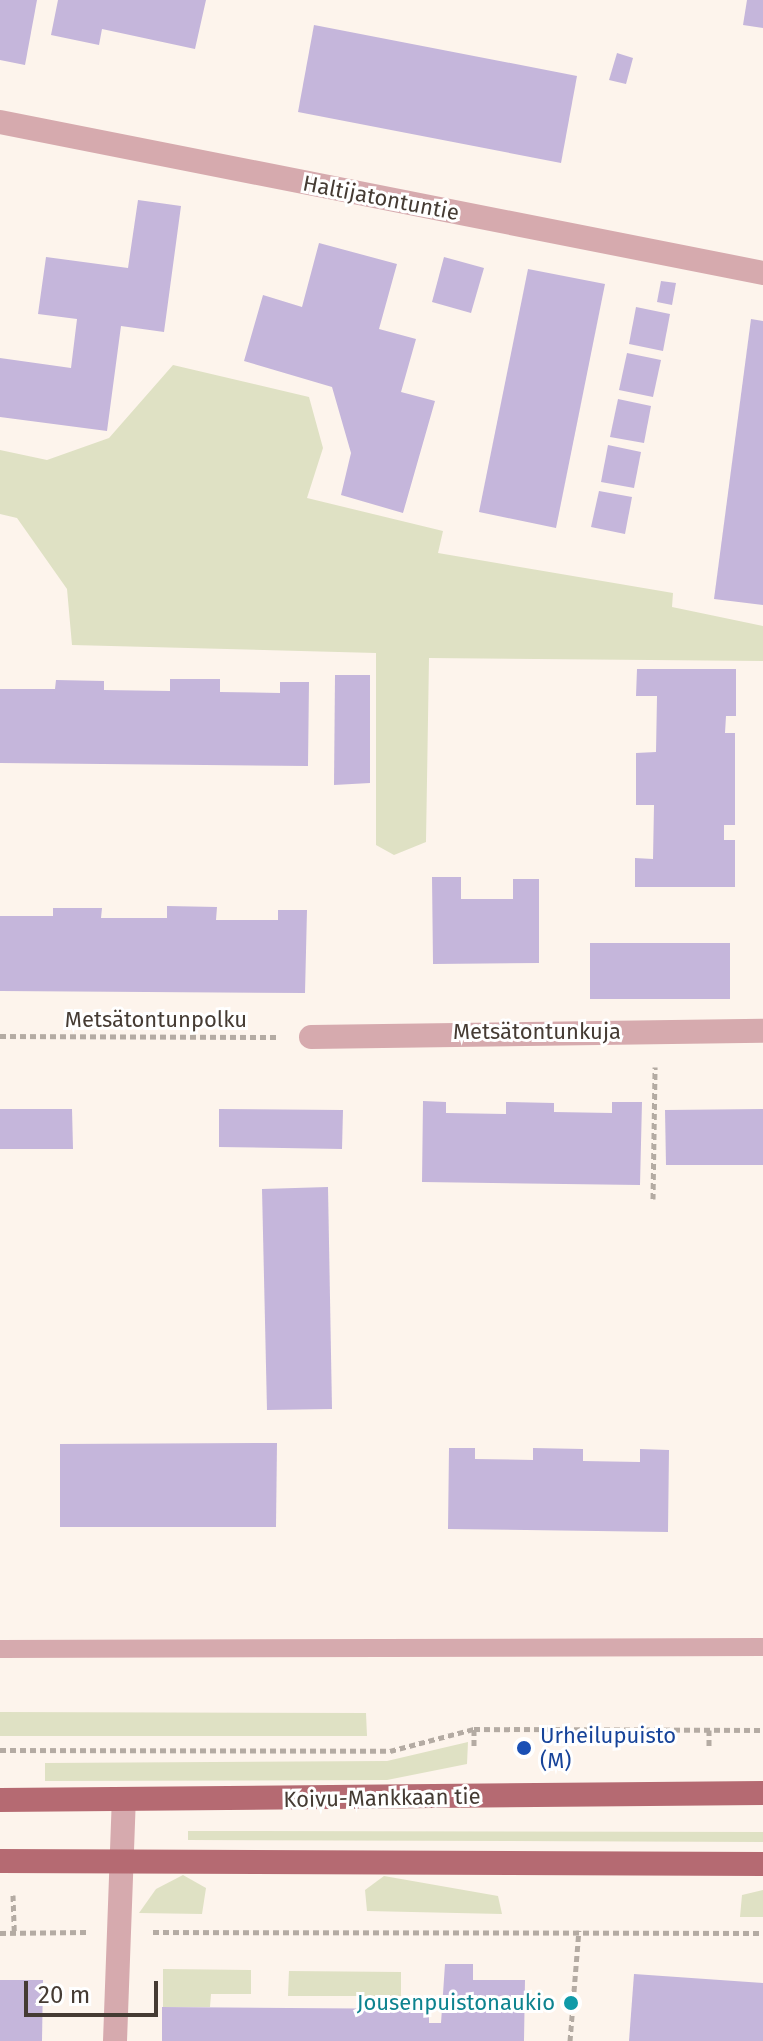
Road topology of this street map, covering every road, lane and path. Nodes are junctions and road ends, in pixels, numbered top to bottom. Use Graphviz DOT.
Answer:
graph roads {
  1 [pos="0,122"];
  2 [pos="763,273"];
  3 [pos="763,1031"];
  4 [pos="0,1036"];
  5 [pos="311,1037"];
  6 [pos="656,1054"];
  7 [pos="653,1199"];
  8 [pos="763,1647"];
  9 [pos="0,1649"];
  10 [pos="474,1729"];
  11 [pos="709,1730"];
  12 [pos="763,1730"];
  13 [pos="474,1748"];
  14 [pos="709,1749"];
  15 [pos="0,1750"];
  16 [pos="763,1793"];
  17 [pos="0,1800"];
  18 [pos="124,1801"];
  19 [pos="120,1860"];
  20 [pos="0,1861"];
  21 [pos="763,1864"];
  22 [pos="579,1930"];
  23 [pos="117,1932"];
  24 [pos="0,1933"];
  25 [pos="763,1933"];
  26 [pos="115,2041"];
  27 [pos="570,2041"];
  1 -- 2 [label="street, Haltijatontuntie"];
  3 -- 5 [label="street, Metsätontunkuja"];
  4 -- 5 [label="path, Metsätontunpolku"];
  6 -- 7 [label="path"];
  8 -- 9 [label="lane"];
  10 -- 11 [label="path"];
  10 -- 13 [label="path"];
  10 -- 15 [label="path"];
  11 -- 12 [label="path"];
  11 -- 14 [label="path"];
  16 -- 18 [label="main road, Koivu-Mankkaan tie"];
  17 -- 18 [label="main road, Koivu-Mankkaan tie"];
  18 -- 19 [label="street"];
  19 -- 20 [label="main road"];
  19 -- 21 [label="main road"];
  19 -- 23 [label="street"];
  22 -- 23 [label="path"];
  22 -- 25 [label="path"];
  22 -- 27 [label="path"];
  23 -- 24 [label="path"];
  23 -- 26 [label="street"];
}
